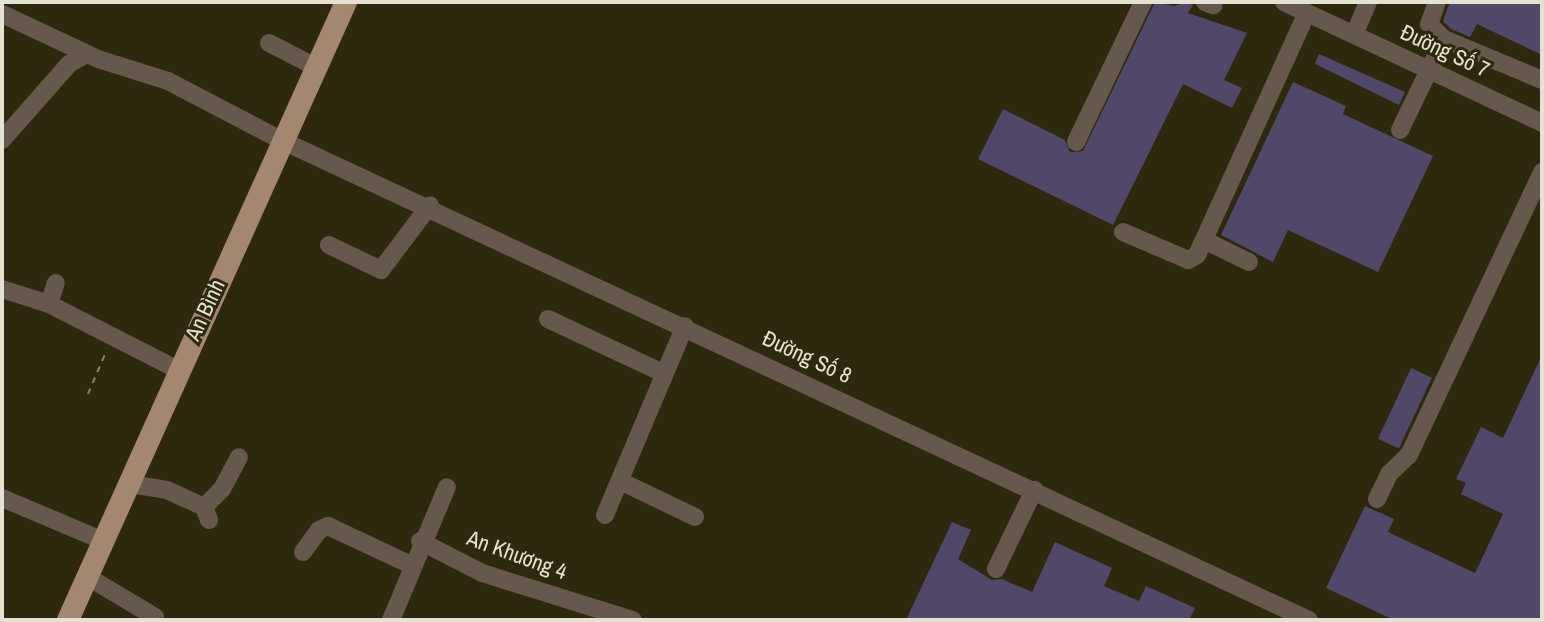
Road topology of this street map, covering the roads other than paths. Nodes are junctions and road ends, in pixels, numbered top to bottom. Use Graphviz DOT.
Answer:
graph roads {
  1 [pos="346,2"];
  2 [pos="1143,2"];
  3 [pos="1368,2"];
  4 [pos="1437,2"];
  5 [pos="1288,3"];
  6 [pos="1307,13"];
  7 [pos="2,14"];
  8 [pos="1354,35"];
  9 [pos="1444,39"];
  10 [pos="269,43"];
  11 [pos="86,54"];
  12 [pos="316,67"];
  13 [pos="1427,70"];
  14 [pos="1542,80"];
  15 [pos="1542,123"];
  16 [pos="1400,130"];
  17 [pos="2,140"];
  18 [pos="283,141"];
  19 [pos="1076,142"];
  20 [pos="1542,172"];
  21 [pos="430,205"];
  22 [pos="1123,232"];
  23 [pos="1204,240"];
  24 [pos="329,245"];
  25 [pos="1249,262"];
  26 [pos="56,283"];
  27 [pos="2,289"];
  28 [pos="49,304"];
  29 [pos="548,319"];
  30 [pos="685,326"];
  31 [pos="178,370"];
  32 [pos="665,374"];
  33 [pos="239,457"];
  34 [pos="620,481"];
  35 [pos="130,484"];
  36 [pos="447,487"];
  37 [pos="1034,490"];
  38 [pos="2,498"];
  39 [pos="1377,499"];
  40 [pos="605,515"];
  41 [pos="695,517"];
  42 [pos="104,541"];
  43 [pos="420,541"];
  44 [pos="303,552"];
  45 [pos="411,565"];
  46 [pos="996,569"];
  47 [pos="88,577"];
  48 [pos="596,613"];
  49 [pos="155,617"];
  50 [pos="68,620"];
  51 [pos="391,620"];
  52 [pos="633,620"];
  53 [pos="1309,620"];
  1 -- 12 [label="main road, An Bình"];
  2 -- 19 [label="street"];
  3 -- 8 [label="street"];
  4 -- 9 [label="street"];
  5 -- 6 [label="street, Đường Số 7"];
  6 -- 8 [label="street, Đường Số 7"];
  6 -- 23 [label="street"];
  7 -- 11 [label="street, Đường Số 8"];
  8 -- 13 [label="street, Đường Số 7"];
  9 -- 13 [label="street"];
  9 -- 14 [label="street"];
  10 -- 12 [label="street"];
  11 -- 17 [label="street"];
  11 -- 18 [label="street, Đường Số 8"];
  12 -- 18 [label="main road, An Bình"];
  13 -- 15 [label="street, Đường Số 7"];
  13 -- 16 [label="street"];
  18 -- 21 [label="street, Đường Số 8"];
  18 -- 31 [label="main road, An Bình"];
  20 -- 39 [label="street"];
  21 -- 24 [label="street"];
  21 -- 30 [label="street, Đường Số 8"];
  22 -- 23 [label="street"];
  23 -- 25 [label="street"];
  26 -- 28 [label="street"];
  27 -- 28 [label="street"];
  28 -- 31 [label="street"];
  29 -- 32 [label="street"];
  30 -- 32 [label="street"];
  30 -- 37 [label="street, Đường Số 8"];
  31 -- 35 [label="main road, An Bình"];
  32 -- 34 [label="street"];
  33 -- 35 [label="street"];
  34 -- 40 [label="street"];
  34 -- 41 [label="street"];
  35 -- 42 [label="main road, An Bình"];
  36 -- 43 [label="street"];
  37 -- 46 [label="street"];
  37 -- 53 [label="street, Đường Số 8"];
  38 -- 42 [label="street"];
  42 -- 47 [label="main road, An Bình"];
  43 -- 45 [label="street"];
  43 -- 48 [label="street, An Khương 4"];
  44 -- 45 [label="street"];
  45 -- 51 [label="street"];
  47 -- 49 [label="street"];
  47 -- 50 [label="main road, An Bình"];
  48 -- 52 [label="street, An Khương 4"];
}
